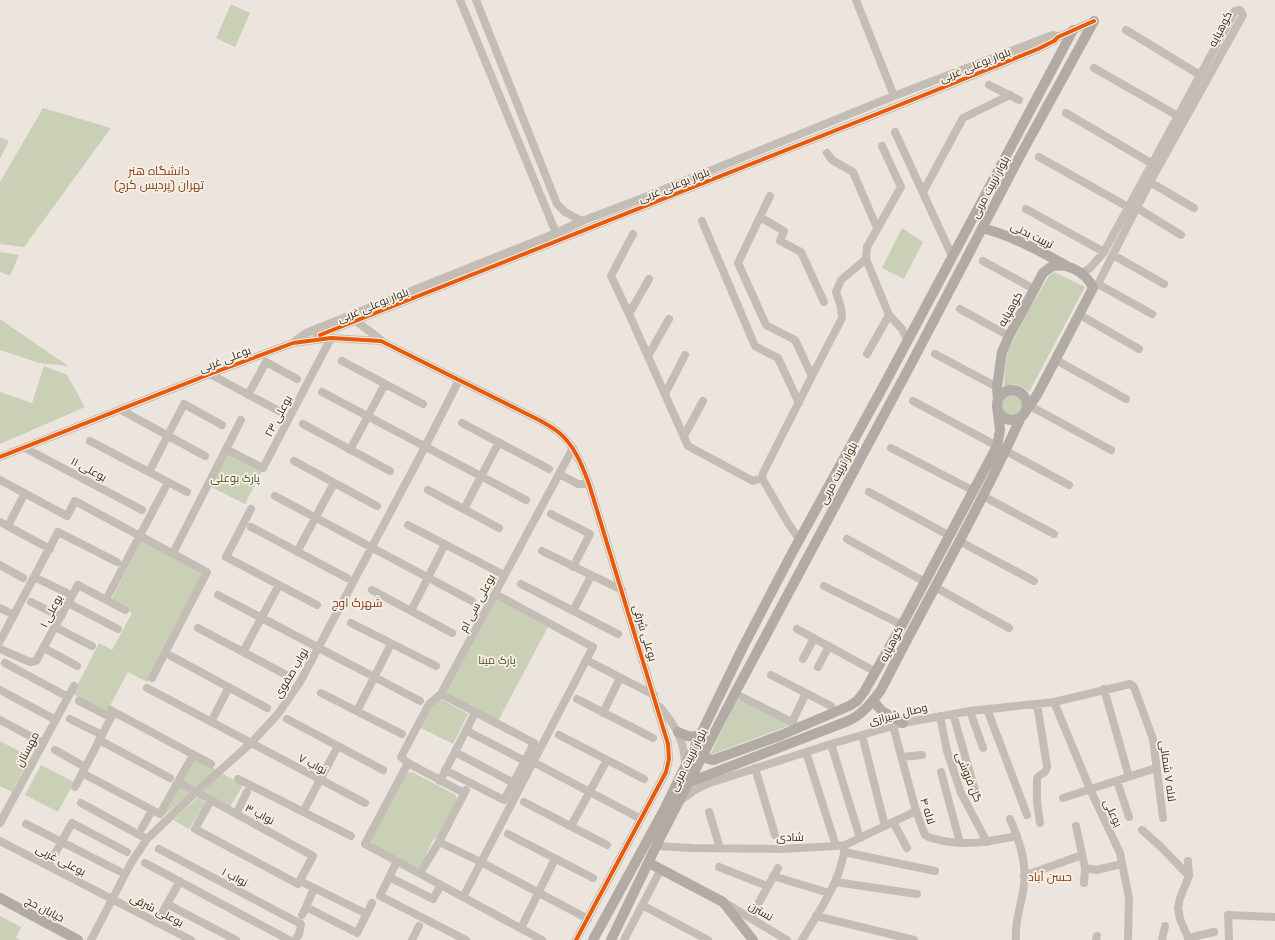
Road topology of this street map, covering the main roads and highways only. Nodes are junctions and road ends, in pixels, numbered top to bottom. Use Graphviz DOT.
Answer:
graph roads {
  1 [pos="1094,21"];
  2 [pos="1073,30"];
  3 [pos="1008,151"];
  4 [pos="1020,156"];
  5 [pos="982,228"];
  6 [pos="1032,247"];
  7 [pos="1069,268"];
  8 [pos="1044,273"];
  9 [pos="897,359"];
  10 [pos="910,366"];
  11 [pos="884,385"];
  12 [pos="895,393"];
  13 [pos="997,403"];
  14 [pos="1026,412"];
  15 [pos="1001,448"];
  16 [pos="954,538"];
  17 [pos="925,582"];
  18 [pos="935,587"];
  19 [pos="743,647"];
  20 [pos="758,653"];
  21 [pos="873,701"];
  22 [pos="898,724"];
  23 [pos="678,732"];
  24 [pos="790,732"];
  25 [pos="701,734"];
  26 [pos="704,755"];
  27 [pos="713,760"];
  28 [pos="707,775"];
  29 [pos="690,782"];
  30 [pos="649,863"];
  31 [pos="0,898"];
  32 [pos="594,939"];
  33 [pos="751,939"];
  34 [pos="78,940"];
  35 [pos="611,940"];
  1 -- 4 [label="main road, بلوار تربیت مربی"];
  2 -- 3 [label="main road, بلوار تربیت مربی"];
  3 -- 4 [label="main road"];
  3 -- 9 [label="main road, بلوار تربیت مربی"];
  4 -- 5 [label="main road, بلوار تربیت مربی"];
  5 -- 6 [label="main road, تربیت بدنی"];
  5 -- 10 [label="main road, بلوار تربیت مربی"];
  6 -- 7 [label="main road, تربیت بدنی"];
  6 -- 8 [label="main road"];
  7 -- 8 [label="main road"];
  7 -- 14 [label="main road, کوهپایه"];
  8 -- 13 [label="main road, کوهپایه"];
  9 -- 10 [label="main road"];
  9 -- 11 [label="main road, بلوار تربیت مربی"];
  10 -- 12 [label="main road, بلوار تربیت مربی"];
  11 -- 12 [label="main road"];
  11 -- 19 [label="main road, بلوار تربیت مربی"];
  12 -- 20 [label="main road, بلوار تربیت مربی"];
  13 -- 14 [label="main road"];
  13 -- 14 [label="main road"];
  13 -- 15 [label="main road, کوهپایه"];
  14 -- 15 [label="main road, کوهپایه"];
  15 -- 16 [label="main road, کوهپایه"];
  16 -- 17 [label="main road, کوهپایه"];
  16 -- 18 [label="main road, کوهپایه"];
  17 -- 18 [label="main road"];
  17 -- 24 [label="main road, کوهپایه"];
  18 -- 21 [label="main road, کوهپایه"];
  19 -- 20 [label="main road"];
  19 -- 25 [label="main road, بلوار تربیت مربی"];
  20 -- 26 [label="main road, بلوار تربیت مربی"];
  21 -- 22 [label="main road"];
  21 -- 24 [label="main road, کوهپایه"];
  23 -- 25 [label="main road"];
  24 -- 27 [label="main road, کوهپایه"];
  24 -- 28 [label="main road, کوهپایه"];
  25 -- 32 [label="main road, بلوار تربیت مربی"];
  26 -- 27 [label="main road"];
  26 -- 29 [label="main road, بلوار تربیت مربی"];
  27 -- 28 [label="main road"];
  28 -- 29 [label="main road, کوهپایه"];
  29 -- 30 [label="main road, بلوار تربیت مربی"];
  30 -- 33 [label="main road"];
  30 -- 35 [label="main road, بلوار تربیت مربی"];
  31 -- 34 [label="main road, خیابان حج"];
}
